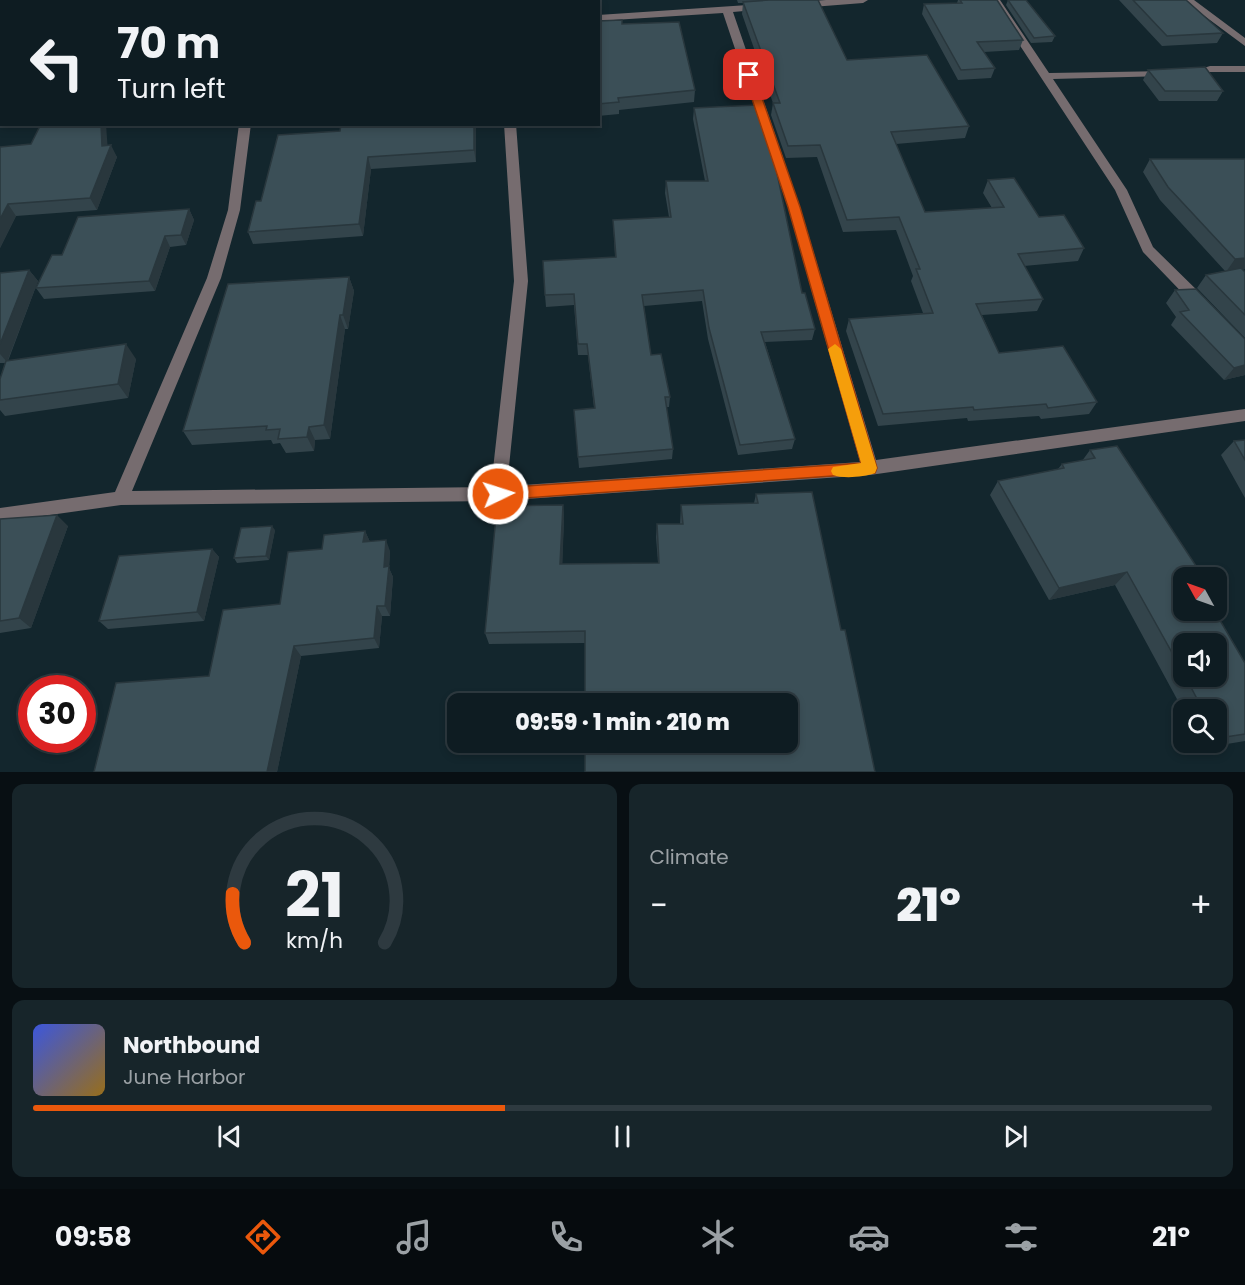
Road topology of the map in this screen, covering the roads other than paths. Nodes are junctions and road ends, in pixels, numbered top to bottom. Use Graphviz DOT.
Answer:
graph roads {
  1 [pos="862,0"];
  2 [pos="995,0"];
  3 [pos="1188,0"];
  4 [pos="793,5"];
  5 [pos="771,6"];
  6 [pos="727,9"];
  7 [pos="600,18"];
  8 [pos="1245,43"];
  9 [pos="1245,69"];
  10 [pos="1046,76"];
  11 [pos="245,126"];
  12 [pos="510,126"];
  13 [pos="1207,309"];
  14 [pos="1245,415"];
  15 [pos="870,468"];
  16 [pos="498,494"];
  17 [pos="121,498"];
  18 [pos="0,515"];
  1 -- 4 [label="street"];
  2 -- 10 [label="street"];
  3 -- 8 [label="street"];
  5 -- 6 [label="street"];
  6 -- 7 [label="street"];
  6 -- 15 [label="street"];
  9 -- 10 [label="street"];
  10 -- 13 [label="street"];
  11 -- 17 [label="street"];
  12 -- 16 [label="street"];
  14 -- 15 [label="street"];
  15 -- 16 [label="street"];
  16 -- 17 [label="street"];
  17 -- 18 [label="street"];
}
